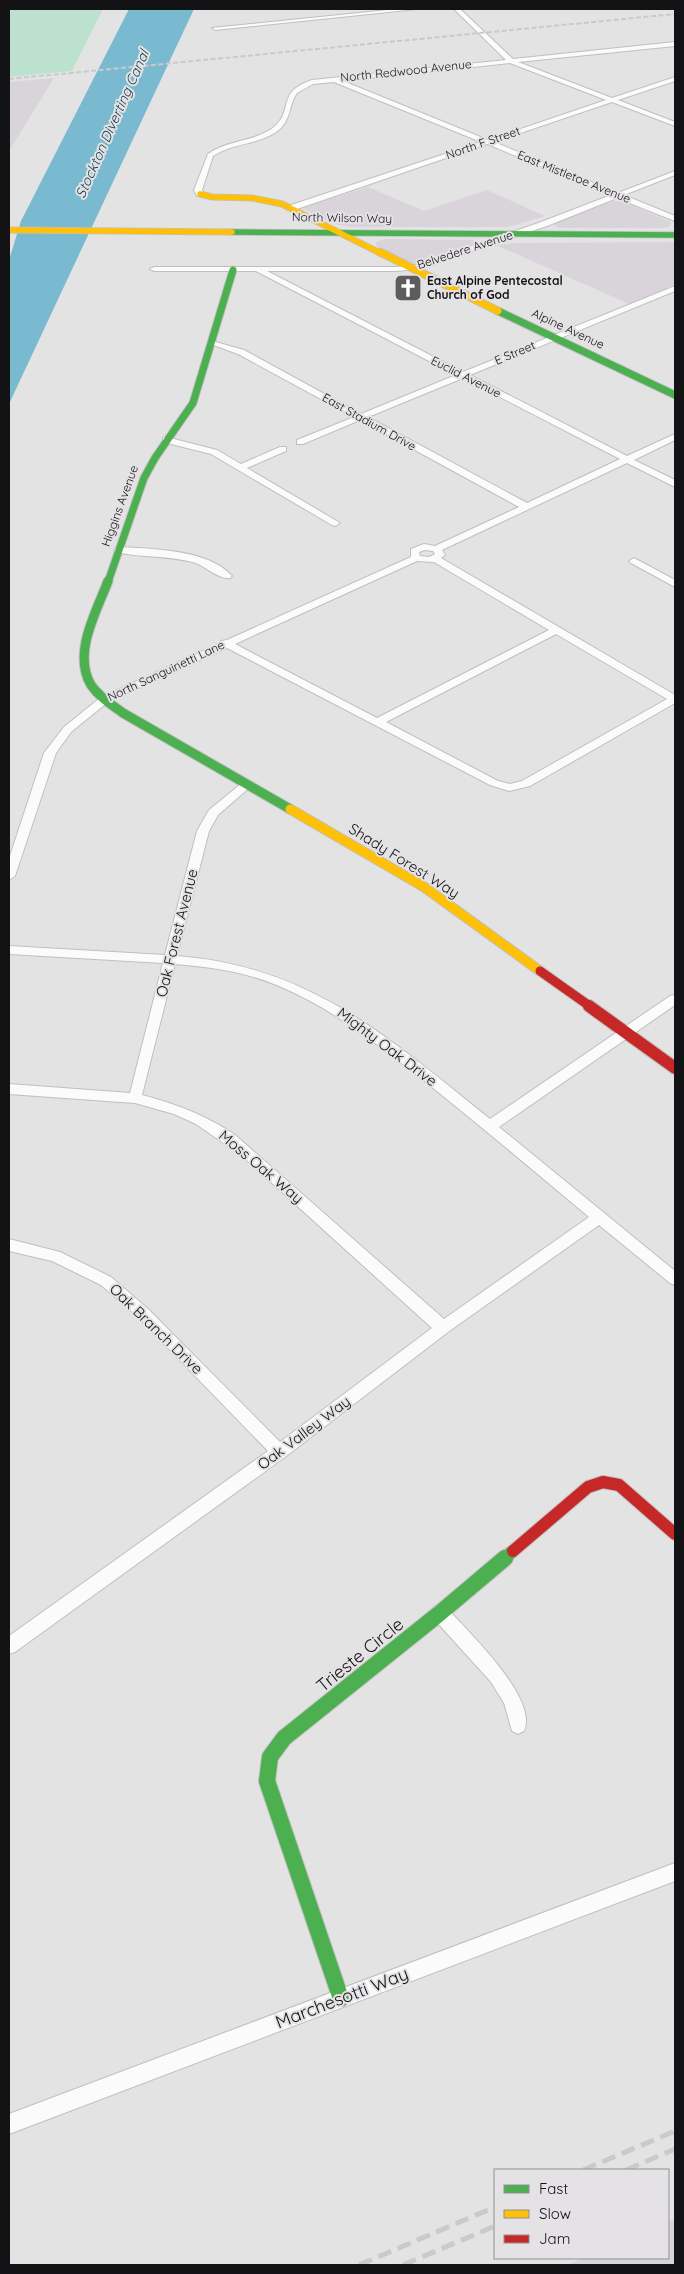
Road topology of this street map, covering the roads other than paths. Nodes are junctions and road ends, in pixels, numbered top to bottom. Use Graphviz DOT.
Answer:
graph roads {
  1 [pos="414,9"];
  2 [pos="457,9"];
  3 [pos="358,11"];
  4 [pos="215,28"];
  5 [pos="675,44"];
  6 [pos="510,60"];
  7 [pos="334,79"];
  8 [pos="675,79"];
  9 [pos="611,100"];
  10 [pos="675,124"];
  11 [pos="488,142"];
  12 [pos="675,173"];
  13 [pos="200,194"];
  14 [pos="617,195"];
  15 [pos="291,208"];
  16 [pos="675,218"];
  17 [pos="9,230"];
  18 [pos="334,232"];
  19 [pos="516,233"];
  20 [pos="675,235"];
  21 [pos="409,268"];
  22 [pos="154,269"];
  23 [pos="233,270"];
  24 [pos="258,270"];
  25 [pos="675,288"];
  26 [pos="553,338"];
  27 [pos="212,343"];
  28 [pos="462,375"];
  29 [pos="675,394"];
  30 [pos="361,417"];
  31 [pos="675,437"];
  32 [pos="166,440"];
  33 [pos="300,442"];
  34 [pos="283,449"];
  35 [pos="626,459"];
  36 [pos="241,467"];
  37 [pos="675,484"];
  38 [pos="525,506"];
  39 [pos="335,524"];
  40 [pos="119,550"];
  41 [pos="436,554"];
  42 [pos="634,561"];
  43 [pos="227,576"];
  44 [pos="675,584"];
  45 [pos="556,630"];
  46 [pos="225,644"];
  47 [pos="675,699"];
  48 [pos="104,700"];
  49 [pos="376,723"];
  50 [pos="246,784"];
  51 [pos="9,876"];
  52 [pos="9,950"];
  53 [pos="170,959"];
  54 [pos="675,999"];
  55 [pos="626,1032"];
  56 [pos="675,1068"];
  57 [pos="9,1089"];
  58 [pos="135,1098"];
  59 [pos="490,1126"];
  60 [pos="598,1218"];
  61 [pos="9,1245"];
  62 [pos="675,1279"];
  63 [pos="443,1328"];
  64 [pos="279,1452"];
  65 [pos="675,1534"];
  66 [pos="440,1613"];
  67 [pos="9,1646"];
  68 [pos="518,1725"];
  69 [pos="675,1872"];
  70 [pos="341,1999"];
  71 [pos="9,2124"];
  1 -- 3 [label="street"];
  2 -- 6 [label="street"];
  3 -- 4 [label="street"];
  5 -- 6 [label="street, North Redwood Avenue"];
  6 -- 7 [label="street, North Redwood Avenue"];
  6 -- 9 [label="street"];
  7 -- 11 [label="street, East Mistletoe Avenue"];
  7 -- 13 [label="street, North Redwood Avenue"];
  8 -- 9 [label="street, North F Street"];
  9 -- 10 [label="street"];
  9 -- 11 [label="street, North F Street"];
  11 -- 14 [label="street, East Mistletoe Avenue"];
  11 -- 15 [label="street, North F Street"];
  12 -- 14 [label="street, Belvedere Avenue"];
  13 -- 15 [label="street, Alpine Avenue"];
  14 -- 16 [label="street, East Mistletoe Avenue"];
  14 -- 19 [label="street, Belvedere Avenue"];
  15 -- 18 [label="street, Alpine Avenue"];
  17 -- 18 [label="street, North Wilson Way"];
  18 -- 19 [label="street, North Wilson Way"];
  18 -- 21 [label="street, Alpine Avenue"];
  19 -- 20 [label="street, North Wilson Way"];
  19 -- 21 [label="street, Belvedere Avenue"];
  21 -- 24 [label="street, Belvedere Avenue"];
  21 -- 26 [label="street, Alpine Avenue"];
  22 -- 23 [label="street, Belvedere Avenue"];
  23 -- 24 [label="street, Belvedere Avenue"];
  23 -- 27 [label="street, Higgins Avenue"];
  24 -- 28 [label="street, Euclid Avenue"];
  25 -- 26 [label="street, E Street"];
  26 -- 28 [label="street, E Street"];
  26 -- 29 [label="street, Alpine Avenue"];
  27 -- 30 [label="street, East Stadium Drive"];
  27 -- 32 [label="street, Higgins Avenue"];
  28 -- 30 [label="street, E Street"];
  28 -- 35 [label="street, Euclid Avenue"];
  30 -- 33 [label="street, E Street"];
  30 -- 38 [label="street, East Stadium Drive"];
  31 -- 35 [label="street"];
  32 -- 36 [label="street"];
  32 -- 40 [label="street, Higgins Avenue"];
  34 -- 36 [label="street"];
  35 -- 37 [label="street, Euclid Avenue"];
  35 -- 38 [label="street"];
  36 -- 39 [label="street"];
  38 -- 41 [label="street"];
  40 -- 43 [label="street"];
  40 -- 48 [label="street, Higgins Avenue"];
  41 -- 45 [label="street"];
  41 -- 46 [label="street, North Sanguinetti Lane"];
  42 -- 44 [label="street"];
  45 -- 47 [label="street"];
  45 -- 49 [label="street"];
  46 -- 48 [label="street, North Sanguinetti Lane"];
  46 -- 49 [label="street"];
  47 -- 49 [label="street"];
  48 -- 50 [label="street, Shady Forest Way"];
  48 -- 51 [label="street, North Sanguinetti Lane"];
  50 -- 53 [label="street, Oak Forest Avenue"];
  50 -- 55 [label="street, Shady Forest Way"];
  52 -- 53 [label="street, Mighty Oak Drive"];
  53 -- 58 [label="street, Oak Forest Avenue"];
  53 -- 59 [label="street, Mighty Oak Drive"];
  54 -- 55 [label="street"];
  55 -- 56 [label="street, Shady Forest Way"];
  55 -- 59 [label="street"];
  57 -- 58 [label="street, Moss Oak Way"];
  58 -- 63 [label="street, Moss Oak Way"];
  59 -- 60 [label="street, Mighty Oak Drive"];
  60 -- 62 [label="street, Mighty Oak Drive"];
  60 -- 63 [label="street, Oak Valley Way"];
  61 -- 64 [label="street, Oak Branch Drive"];
  63 -- 64 [label="street, Oak Valley Way"];
  64 -- 67 [label="street, Oak Valley Way"];
  65 -- 66 [label="street, Trieste Circle"];
  66 -- 68 [label="street"];
  66 -- 70 [label="street, Trieste Circle"];
  69 -- 70 [label="street, Marchesotti Way"];
  70 -- 71 [label="street, Marchesotti Way"];
}
